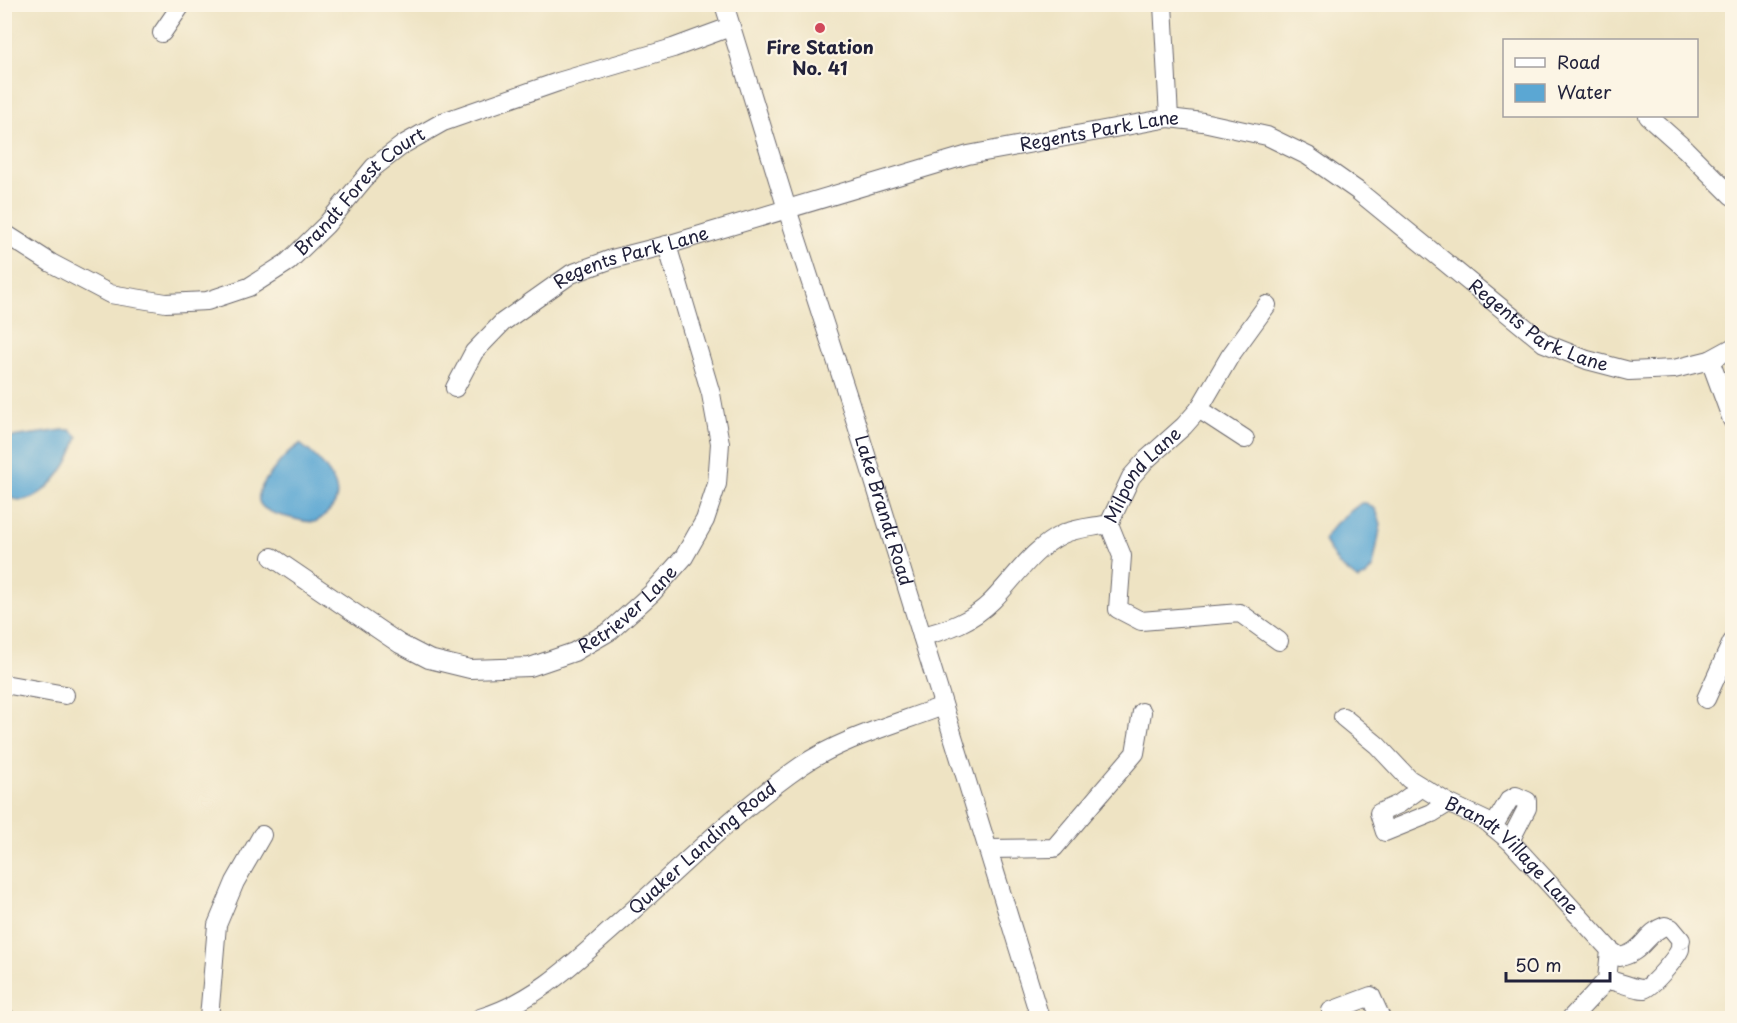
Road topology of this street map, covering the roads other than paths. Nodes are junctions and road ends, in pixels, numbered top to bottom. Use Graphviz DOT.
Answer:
graph roads {
  1 [pos="182,4"];
  2 [pos="724,4"];
  3 [pos="1163,4"];
  4 [pos="730,27"];
  5 [pos="162,33"];
  6 [pos="1649,117"];
  7 [pos="1169,118"];
  8 [pos="1732,196"];
  9 [pos="787,209"];
  10 [pos="4,232"];
  11 [pos="668,245"];
  12 [pos="1268,305"];
  13 [pos="1732,348"];
  14 [pos="1710,360"];
  15 [pos="455,388"];
  16 [pos="1199,409"];
  17 [pos="1732,420"];
  18 [pos="1245,439"];
  19 [pos="1109,524"];
  20 [pos="272,557"];
  21 [pos="922,636"];
  22 [pos="1279,641"];
  23 [pos="1732,642"];
  24 [pos="4,684"];
  25 [pos="65,695"];
  26 [pos="1706,699"];
  27 [pos="943,706"];
  28 [pos="1142,712"];
  29 [pos="1343,717"];
  30 [pos="1421,788"];
  31 [pos="1448,803"];
  32 [pos="1493,827"];
  33 [pos="262,835"];
  34 [pos="1510,841"];
  35 [pos="988,849"];
  36 [pos="1610,951"];
  37 [pos="1607,980"];
  38 [pos="1331,1011"];
  39 [pos="209,1018"];
  40 [pos="480,1018"];
  41 [pos="1040,1018"];
  42 [pos="1380,1018"];
  43 [pos="1571,1018"];
  1 -- 5 [label="street"];
  2 -- 4 [label="street, Lake Brandt Road"];
  3 -- 7 [label="street"];
  4 -- 9 [label="street, Lake Brandt Road"];
  4 -- 10 [label="street, Brandt Forest Court"];
  6 -- 8 [label="street"];
  7 -- 9 [label="street, Regents Park Lane"];
  7 -- 14 [label="street, Regents Park Lane"];
  9 -- 11 [label="street, Regents Park Lane"];
  9 -- 21 [label="street, Lake Brandt Road"];
  11 -- 15 [label="street, Regents Park Lane"];
  11 -- 20 [label="street, Retriever Lane"];
  12 -- 16 [label="street, Milpond Lane"];
  13 -- 14 [label="street, Regents Park Lane"];
  14 -- 17 [label="street"];
  16 -- 18 [label="street"];
  16 -- 19 [label="street, Milpond Lane"];
  19 -- 21 [label="street, Milpond Lane"];
  19 -- 22 [label="street"];
  21 -- 27 [label="street, Lake Brandt Road"];
  23 -- 26 [label="street"];
  24 -- 25 [label="street"];
  27 -- 35 [label="street, Lake Brandt Road"];
  27 -- 40 [label="street, Quaker Landing Road"];
  28 -- 35 [label="street"];
  29 -- 30 [label="street, Brandt Village Lane"];
  30 -- 31 [label="street, Brandt Village Lane"];
  30 -- 31 [label="street"];
  31 -- 32 [label="street, Brandt Village Lane"];
  32 -- 34 [label="street, Brandt Village Lane"];
  32 -- 34 [label="street"];
  33 -- 39 [label="street"];
  34 -- 36 [label="street, Brandt Village Lane"];
  35 -- 41 [label="street, Lake Brandt Road"];
  36 -- 37 [label="street"];
  36 -- 37 [label="street"];
  37 -- 43 [label="street"];
  38 -- 42 [label="street"];
}
